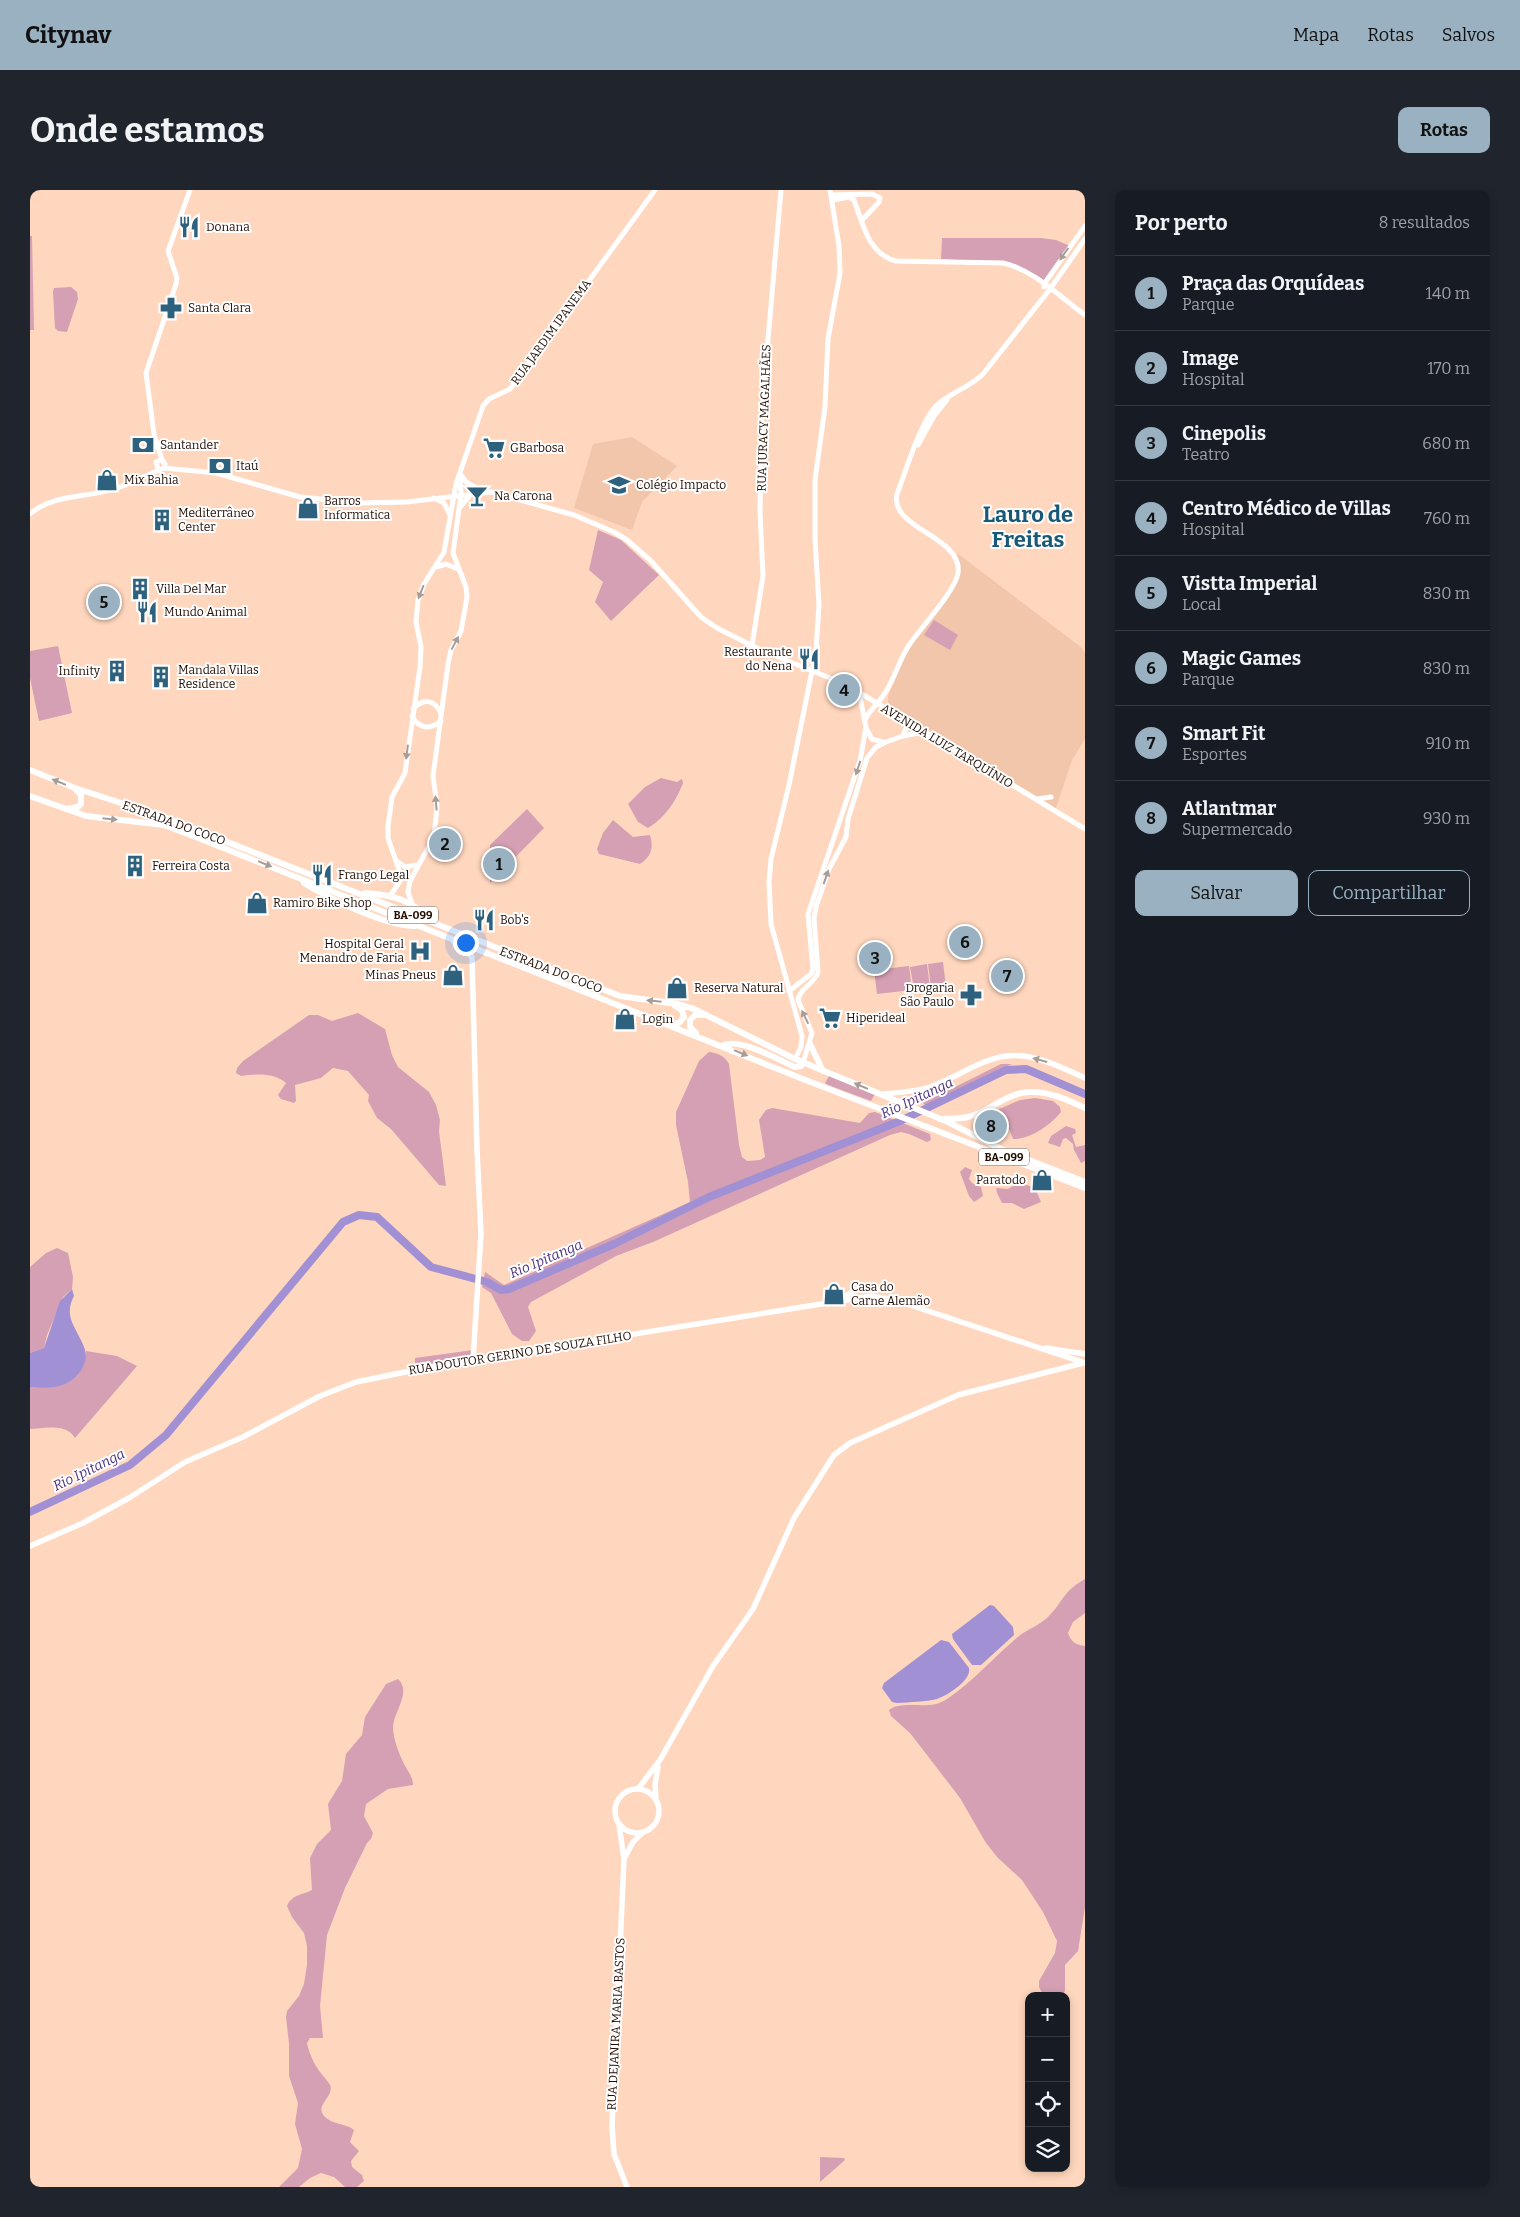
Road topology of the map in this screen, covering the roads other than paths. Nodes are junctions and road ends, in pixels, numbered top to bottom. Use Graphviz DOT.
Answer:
graph roads {
  1 [pos="190,190"];
  2 [pos="655,190"];
  3 [pos="781,190"];
  4 [pos="831,195"];
  5 [pos="862,220"];
  6 [pos="1085,226"];
  7 [pos="1085,240"];
  8 [pos="1044,284"];
  9 [pos="1050,289"];
  10 [pos="1045,293"];
  11 [pos="1085,316"];
  12 [pos="160,464"];
  13 [pos="460,475"];
  14 [pos="474,492"];
  15 [pos="482,492"];
  16 [pos="461,494"];
  17 [pos="454,495"];
  18 [pos="434,498"];
  19 [pos="459,508"];
  20 [pos="30,514"];
  21 [pos="451,515"];
  22 [pos="446,543"];
  23 [pos="454,548"];
  24 [pos="435,568"];
  25 [pos="458,570"];
  26 [pos="752,646"];
  27 [pos="812,669"];
  28 [pos="859,692"];
  29 [pos="883,696"];
  30 [pos="876,703"];
  31 [pos="884,707"];
  32 [pos="871,708"];
  33 [pos="412,713"];
  34 [pos="442,713"];
  35 [pos="441,720"];
  36 [pos="865,720"];
  37 [pos="908,722"];
  38 [pos="866,727"];
  39 [pos="923,732"];
  40 [pos="903,736"];
  41 [pos="886,742"];
  42 [pos="30,770"];
  43 [pos="75,788"];
  44 [pos="30,796"];
  45 [pos="1051,796"];
  46 [pos="1036,799"];
  47 [pos="62,809"];
  48 [pos="838,827"];
  49 [pos="1085,829"];
  50 [pos="848,831"];
  51 [pos="831,843"];
  52 [pos="842,847"];
  53 [pos="396,860"];
  54 [pos="418,865"];
  55 [pos="358,893"];
  56 [pos="390,896"];
  57 [pos="412,904"];
  58 [pos="436,925"];
  59 [pos="442,934"];
  60 [pos="488,952"];
  61 [pos="472,957"];
  62 [pos="802,980"];
  63 [pos="786,981"];
  64 [pos="789,991"];
  65 [pos="672,1004"];
  66 [pos="709,1015"];
  67 [pos="666,1024"];
  68 [pos="699,1036"];
  69 [pos="802,1036"];
  70 [pos="811,1036"];
  71 [pos="810,1044"];
  72 [pos="722,1046"];
  73 [pos="795,1059"];
  74 [pos="803,1063"];
  75 [pos="824,1070"];
  76 [pos="1085,1078"];
  77 [pos="879,1094"];
  78 [pos="1085,1108"];
  79 [pos="940,1119"];
  80 [pos="1085,1182"];
  81 [pos="1085,1188"];
  82 [pos="862,1286"];
  83 [pos="838,1300"];
  84 [pos="1039,1348"];
  85 [pos="475,1352"];
  86 [pos="1085,1354"];
  87 [pos="481,1358"];
  88 [pos="473,1360"];
  89 [pos="1085,1363"];
  90 [pos="30,1546"];
  91 [pos="660,1760"];
  92 [pos="638,1789"];
  93 [pos="656,1801"];
  94 [pos="619,1824"];
  95 [pos="643,1832"];
  96 [pos="624,1859"];
  97 [pos="627,2187"];
  1 -- 12 [label="street"];
  2 -- 13 [label="street, RUA JARDIM IPANEMA"];
  3 -- 26 [label="street, RUA JURACY MAGALHÃES"];
  4 -- 5 [label="street"];
  4 -- 5 [label="street"];
  4 -- 27 [label="street"];
  5 -- 8 [label="street"];
  6 -- 8 [label="street, one-way"];
  7 -- 9 [label="street"];
  8 -- 9 [label="street"];
  8 -- 10 [label="street"];
  9 -- 10 [label="street"];
  9 -- 11 [label="street"];
  10 -- 29 [label="street"];
  12 -- 18 [label="street, AVENIDA LUIZ TARQUÍNIO"];
  12 -- 20 [label="street"];
  13 -- 15 [label="street"];
  13 -- 16 [label="street, RUA JARDIM IPANEMA"];
  13 -- 17 [label="street, RUA JARDIM IPANEMA"];
  14 -- 15 [label="street, AVENIDA LUIZ TARQUÍNIO"];
  14 -- 16 [label="street, AVENIDA LUIZ TARQUÍNIO"];
  14 -- 19 [label="street"];
  15 -- 26 [label="street, AVENIDA LUIZ TARQUÍNIO"];
  16 -- 17 [label="street, AVENIDA LUIZ TARQUÍNIO"];
  16 -- 19 [label="street, RUA JARDIM IPANEMA"];
  17 -- 18 [label="street, AVENIDA LUIZ TARQUÍNIO"];
  17 -- 21 [label="street, RUA JARDIM IPANEMA"];
  18 -- 21 [label="street"];
  19 -- 23 [label="street, RUA JARDIM IPANEMA"];
  21 -- 22 [label="street, RUA JARDIM IPANEMA"];
  22 -- 23 [label="street"];
  22 -- 24 [label="street, RUA JARDIM IPANEMA"];
  23 -- 25 [label="street, RUA JARDIM IPANEMA"];
  24 -- 25 [label="street"];
  24 -- 33 [label="street, RUA JARDIM IPANEMA, one-way"];
  34 -- 25 [label="street, RUA JARDIM IPANEMA, one-way"];
  26 -- 27 [label="street, AVENIDA LUIZ TARQUÍNIO"];
  27 -- 28 [label="street, AVENIDA LUIZ TARQUÍNIO"];
  27 -- 63 [label="street"];
  28 -- 30 [label="street, AVENIDA LUIZ TARQUÍNIO"];
  28 -- 36 [label="street"];
  29 -- 30 [label="street"];
  29 -- 31 [label="street"];
  30 -- 31 [label="street, AVENIDA LUIZ TARQUÍNIO"];
  30 -- 32 [label="street"];
  31 -- 32 [label="street"];
  31 -- 37 [label="street, AVENIDA LUIZ TARQUÍNIO"];
  32 -- 36 [label="street"];
  33 -- 34 [label="street"];
  33 -- 35 [label="street"];
  33 -- 53 [label="street, RUA JARDIM IPANEMA, one-way"];
  34 -- 35 [label="street"];
  54 -- 35 [label="street, one-way"];
  36 -- 38 [label="street"];
  37 -- 39 [label="street, AVENIDA LUIZ TARQUÍNIO"];
  37 -- 40 [label="street"];
  38 -- 41 [label="street"];
  38 -- 48 [label="street, one-way"];
  39 -- 40 [label="street"];
  39 -- 46 [label="street, AVENIDA LUIZ TARQUÍNIO"];
  40 -- 41 [label="street"];
  41 -- 50 [label="street"];
  43 -- 42 [label="main road, ESTRADA DO COCO / BA-099, one-way"];
  43 -- 47 [label="main road"];
  43 -- 55 [label="main road, ESTRADA DO COCO / BA-099"];
  44 -- 47 [label="main road, ESTRADA DO COCO"];
  45 -- 46 [label="street"];
  46 -- 49 [label="street, AVENIDA LUIZ TARQUÍNIO"];
  47 -- 59 [label="main road, ESTRADA DO COCO / BA-099, one-way"];
  48 -- 50 [label="street"];
  48 -- 51 [label="street"];
  50 -- 52 [label="street"];
  51 -- 52 [label="street"];
  51 -- 62 [label="street"];
  70 -- 52 [label="street, one-way"];
  53 -- 54 [label="street"];
  53 -- 56 [label="street, RUA JARDIM IPANEMA"];
  54 -- 57 [label="street"];
  55 -- 56 [label="main road"];
  55 -- 58 [label="main road, ESTRADA DO COCO / BA-099"];
  56 -- 57 [label="main road"];
  57 -- 58 [label="main road"];
  65 -- 58 [label="main road, ESTRADA DO COCO / BA-099, one-way"];
  59 -- 60 [label="main road, ESTRADA DO COCO / BA-099"];
  59 -- 61 [label="main road"];
  60 -- 61 [label="main road"];
  60 -- 67 [label="main road, ESTRADA DO COCO / BA-099"];
  61 -- 85 [label="main road"];
  62 -- 63 [label="street"];
  62 -- 64 [label="street"];
  63 -- 64 [label="street"];
  64 -- 69 [label="street"];
  65 -- 66 [label="main road, ESTRADA DO COCO / BA-099"];
  65 -- 67 [label="main road"];
  66 -- 68 [label="main road"];
  66 -- 73 [label="main road, ESTRADA DO COCO / BA-099"];
  67 -- 68 [label="main road, ESTRADA DO COCO / BA-099"];
  68 -- 72 [label="main road, ESTRADA DO COCO / BA-099"];
  69 -- 70 [label="street"];
  69 -- 73 [label="street"];
  70 -- 71 [label="street"];
  71 -- 74 [label="street"];
  71 -- 75 [label="main road"];
  72 -- 74 [label="main road"];
  72 -- 81 [label="main road, ESTRADA DO COCO / BA-099, one-way"];
  73 -- 74 [label="main road, ESTRADA DO COCO / BA-099"];
  74 -- 75 [label="main road, ESTRADA DO COCO / BA-099"];
  77 -- 75 [label="main road, ESTRADA DO COCO / BA-099, one-way"];
  76 -- 77 [label="main road, one-way"];
  77 -- 79 [label="main road, ESTRADA DO COCO / BA-099"];
  78 -- 79 [label="main road"];
  79 -- 80 [label="main road, BA-099"];
  82 -- 83 [label="main road"];
  83 -- 84 [label="main road, RUA DOUTOR GERINO DE SOUZA FILHO"];
  83 -- 87 [label="main road, RUA DOUTOR GERINO DE SOUZA FILHO"];
  84 -- 86 [label="main road, RUA DOUTOR GERINO DE SOUZA FILHO"];
  84 -- 89 [label="main road, RUA DOUTOR GERINO DE SOUZA FILHO"];
  85 -- 87 [label="main road"];
  85 -- 88 [label="main road"];
  87 -- 88 [label="main road, RUA DOUTOR GERINO DE SOUZA FILHO"];
  88 -- 90 [label="main road, RUA DOUTOR GERINO DE SOUZA FILHO"];
  89 -- 91 [label="main road"];
  91 -- 92 [label="main road"];
  91 -- 93 [label="main road"];
  92 -- 93 [label="main road"];
  92 -- 94 [label="main road"];
  93 -- 95 [label="main road"];
  94 -- 95 [label="main road"];
  94 -- 96 [label="main road, RUA DEJANIRA MARIA BASTOS"];
  95 -- 96 [label="main road, RUA DEJANIRA MARIA BASTOS"];
  96 -- 97 [label="main road, RUA DEJANIRA MARIA BASTOS"];
}
